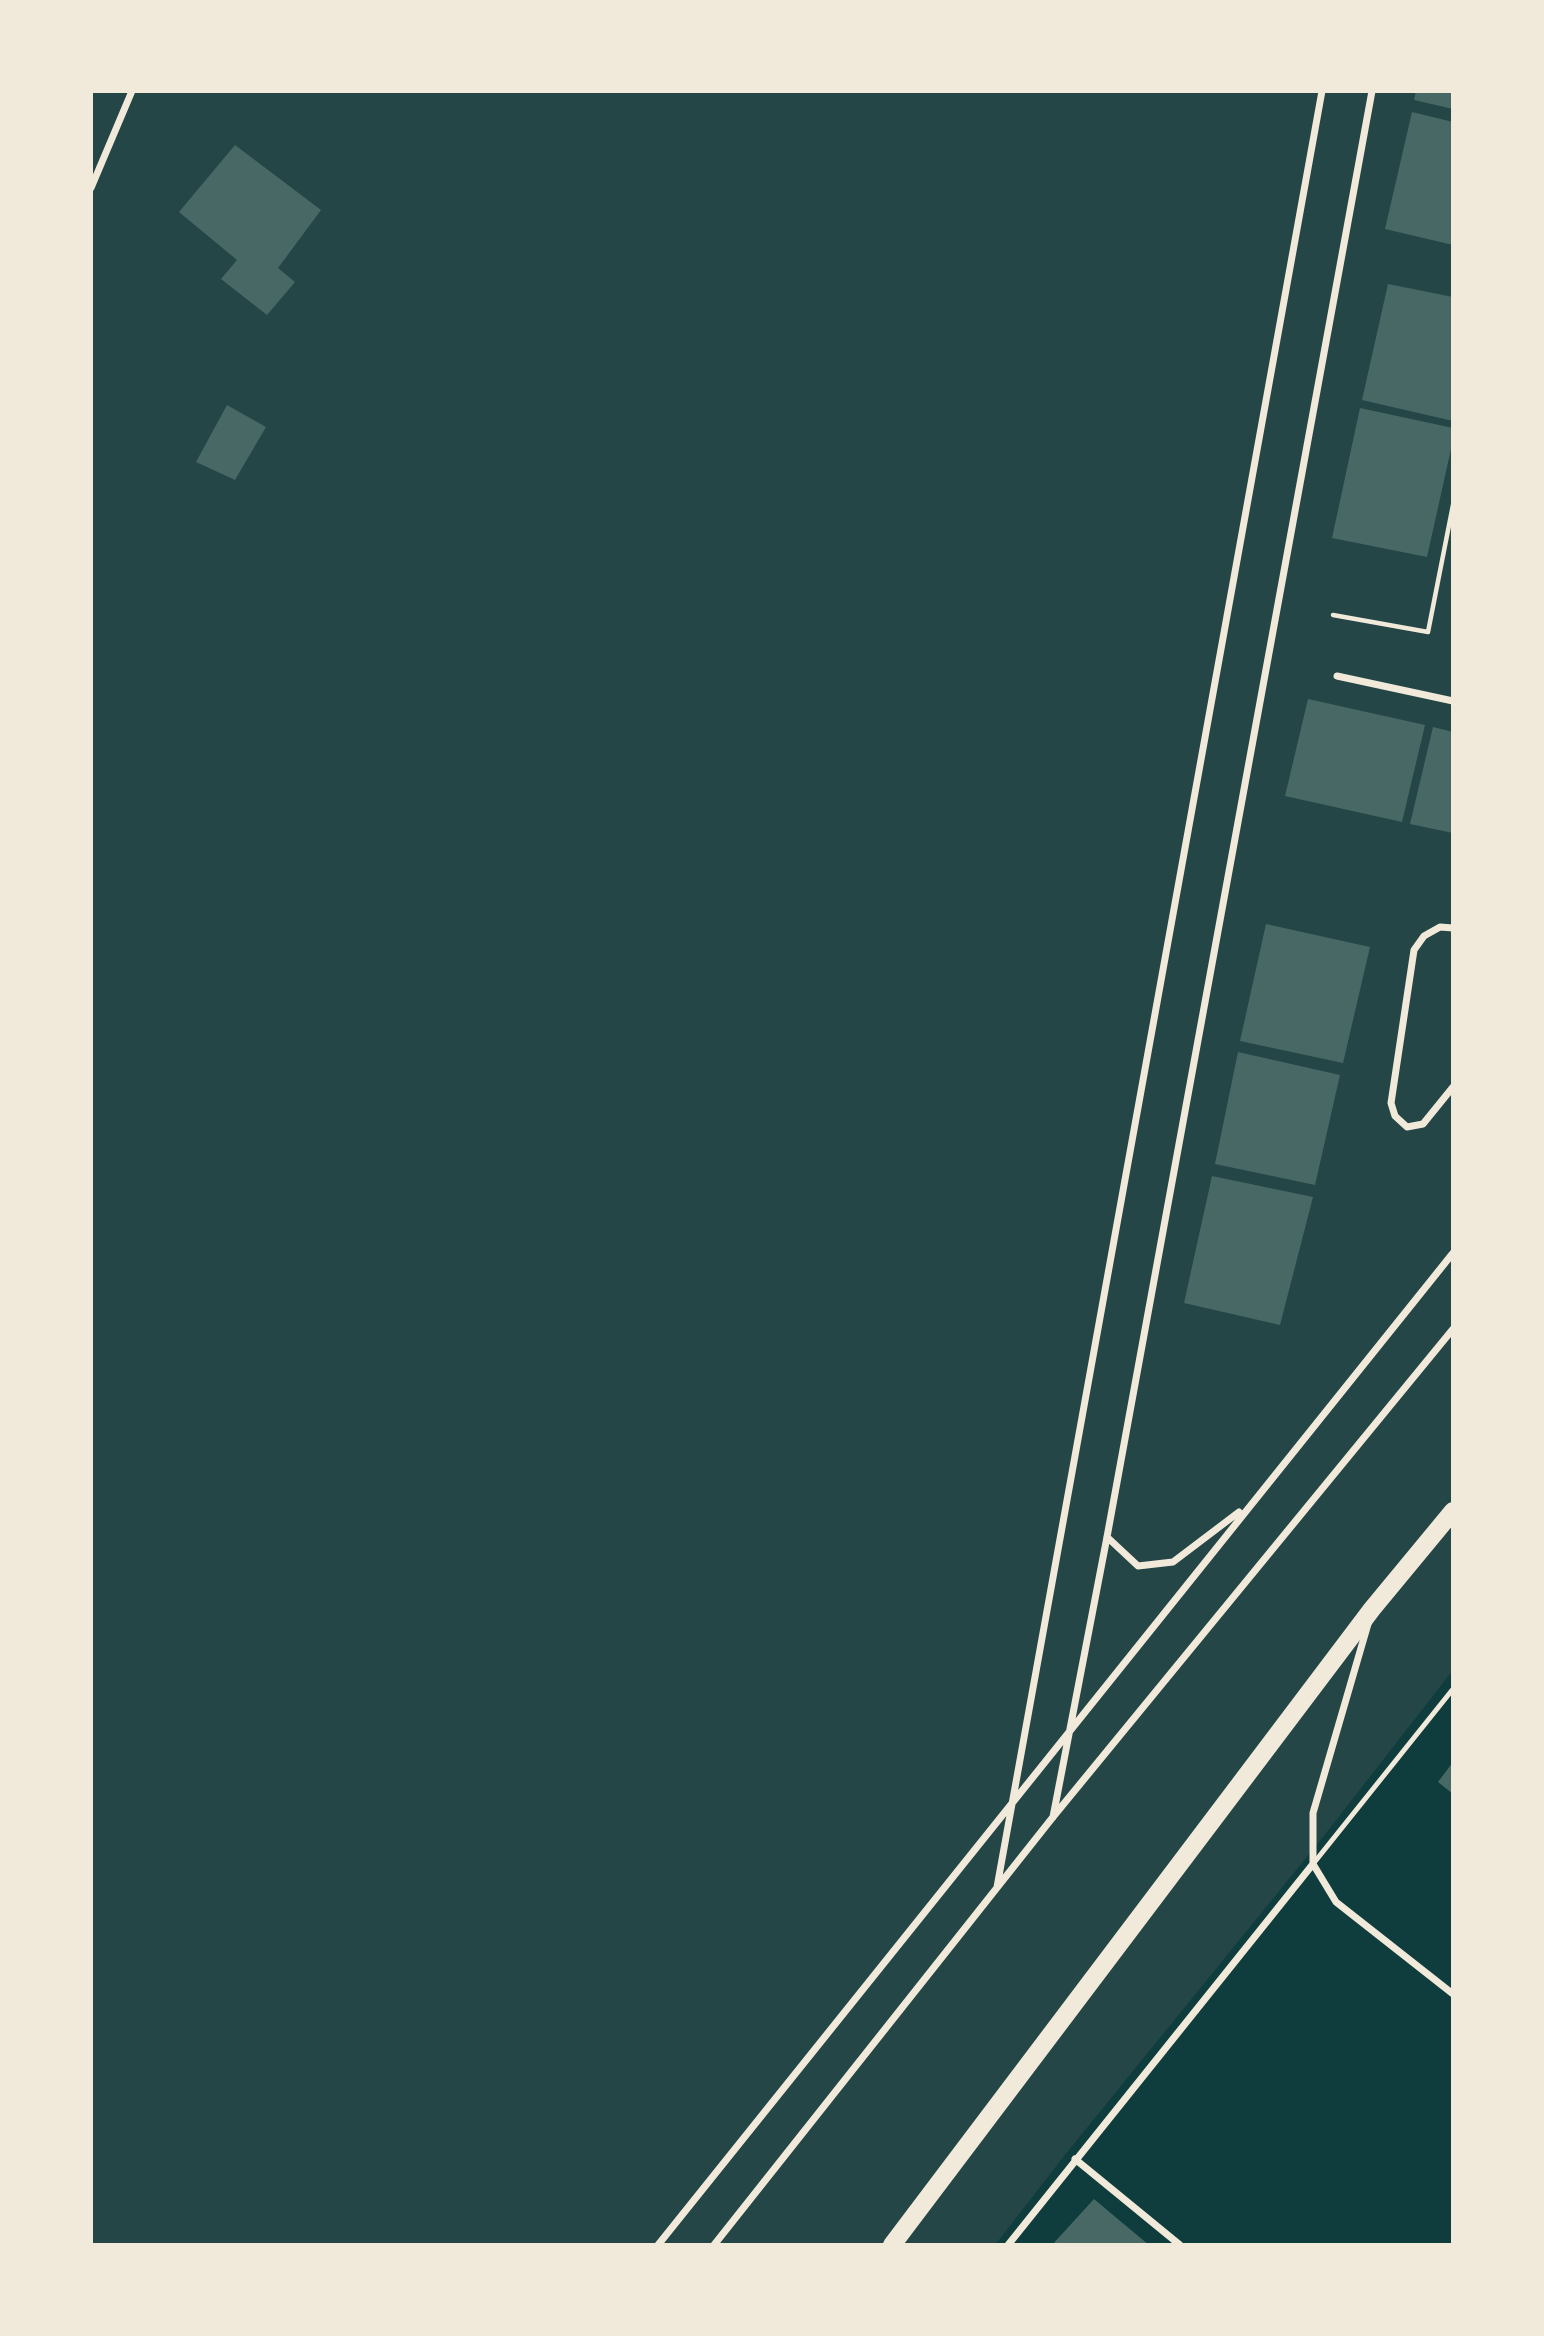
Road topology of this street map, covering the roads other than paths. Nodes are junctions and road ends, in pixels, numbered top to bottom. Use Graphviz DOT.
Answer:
graph roads {
  1 [pos="132,91"];
  2 [pos="1321,91"];
  3 [pos="1372,91"];
  4 [pos="91,188"];
  5 [pos="1337,676"];
  6 [pos="1453,702"];
  7 [pos="1453,928"];
  8 [pos="1453,1087"];
  9 [pos="1453,1253"];
  10 [pos="1453,1329"];
  11 [pos="1248,1506"];
  12 [pos="1453,1511"];
  13 [pos="1107,1537"];
  14 [pos="1372,1609"];
  15 [pos="1453,1689"];
  16 [pos="1070,1728"];
  17 [pos="1014,1799"];
  18 [pos="1053,1817"];
  19 [pos="1313,1864"];
  20 [pos="997,1887"];
  21 [pos="1453,1994"];
  22 [pos="1076,2159"];
  23 [pos="658,2245"];
  24 [pos="714,2245"];
  25 [pos="891,2245"];
  26 [pos="1008,2245"];
  27 [pos="1180,2245"];
  1 -- 4 [label="street"];
  2 -- 17 [label="street"];
  3 -- 13 [label="street"];
  5 -- 6 [label="street"];
  7 -- 8 [label="street"];
  9 -- 11 [label="street"];
  10 -- 18 [label="street"];
  11 -- 13 [label="street"];
  11 -- 16 [label="street"];
  12 -- 14 [label="main road"];
  13 -- 16 [label="street"];
  14 -- 19 [label="street"];
  14 -- 25 [label="main road"];
  15 -- 19 [label="lane"];
  16 -- 17 [label="street"];
  16 -- 18 [label="street"];
  17 -- 20 [label="street"];
  17 -- 23 [label="street"];
  18 -- 20 [label="street"];
  19 -- 21 [label="street"];
  19 -- 22 [label="street"];
  20 -- 24 [label="street"];
  22 -- 26 [label="street"];
  22 -- 27 [label="street"];
}
